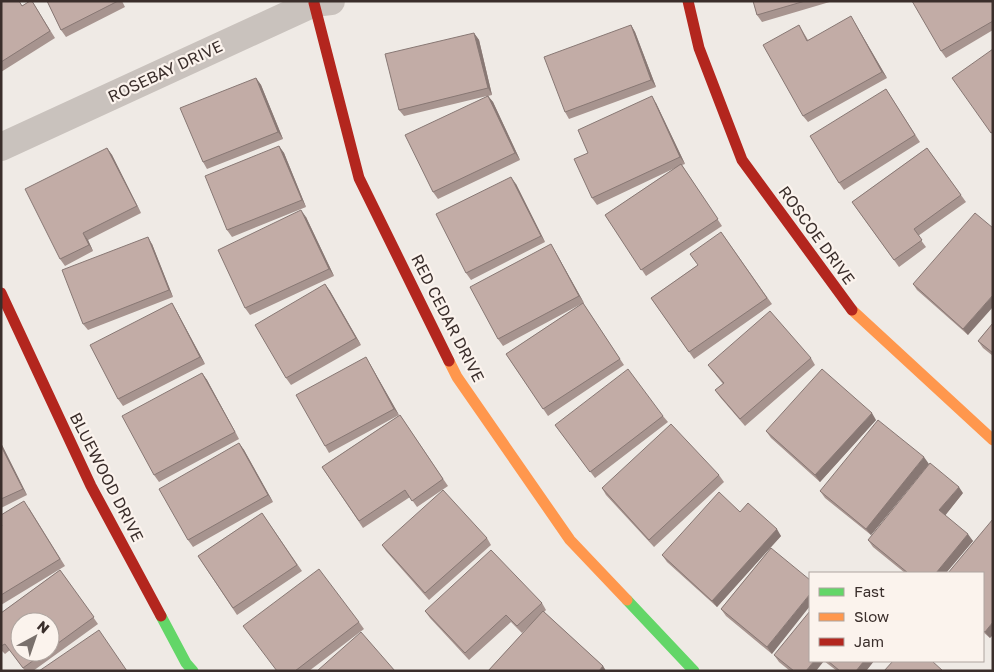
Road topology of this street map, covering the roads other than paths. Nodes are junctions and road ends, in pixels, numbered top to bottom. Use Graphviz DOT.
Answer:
graph roads {
  1 [pos="688,1"];
  2 [pos="322,2"];
  3 [pos="1,147"];
  4 [pos="1,294"];
  5 [pos="993,440"];
  6 [pos="193,671"];
  7 [pos="694,671"];
  1 -- 5 [label="street, ROSCOE DRIVE"];
  2 -- 3 [label="street, ROSEBAY DRIVE"];
  2 -- 7 [label="street, RED CEDAR DRIVE"];
  4 -- 6 [label="street, BLUEWOOD DRIVE"];
}
